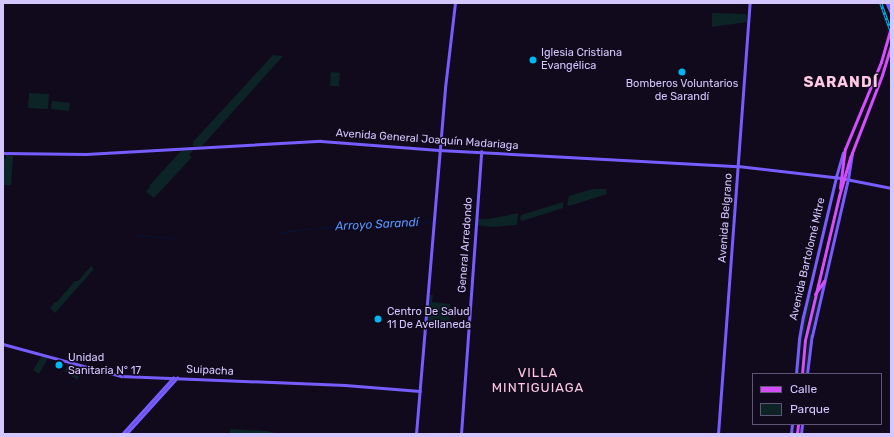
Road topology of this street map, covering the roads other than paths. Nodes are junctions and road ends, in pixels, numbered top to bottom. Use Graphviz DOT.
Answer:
graph roads {
  1 [pos="455,3"];
  2 [pos="750,3"];
  3 [pos="888,3"];
  4 [pos="891,7"];
  5 [pos="891,12"];
  6 [pos="891,27"];
  7 [pos="891,46"];
  8 [pos="890,51"];
  9 [pos="845,149"];
  10 [pos="439,150"];
  11 [pos="852,151"];
  12 [pos="481,152"];
  13 [pos="3,153"];
  14 [pos="850,158"];
  15 [pos="738,166"];
  16 [pos="836,177"];
  17 [pos="843,178"];
  18 [pos="848,179"];
  19 [pos="891,188"];
  20 [pos="824,281"];
  21 [pos="815,294"];
  22 [pos="3,344"];
  23 [pos="796,373"];
  24 [pos="802,373"];
  25 [pos="807,373"];
  26 [pos="175,377"];
  27 [pos="420,391"];
  28 [pos="122,434"];
  29 [pos="126,434"];
  30 [pos="416,434"];
  31 [pos="461,434"];
  32 [pos="718,434"];
  1 -- 10 [label="street"];
  2 -- 15 [label="street, Avenida Belgrano"];
  3 -- 4 [label="street"];
  3 -- 5 [label="street"];
  6 -- 9 [label="main road, Avenida Bartolomé Mitre"];
  7 -- 8 [label="main road, Avenida Bartolomé Mitre"];
  8 -- 11 [label="main road, Avenida Bartolomé Mitre"];
  9 -- 14 [label="main road"];
  9 -- 16 [label="street, Avenida Bartolomé Mitre"];
  9 -- 17 [label="main road, Avenida Bartolomé Mitre"];
  10 -- 12 [label="street, Avenida General Joaquín Madariaga"];
  10 -- 13 [label="street, Avenida General Joaquín Madariaga"];
  10 -- 27 [label="street"];
  11 -- 14 [label="main road, Avenida Bartolomé Mitre"];
  11 -- 18 [label="street, Avenida Bartolomé Mitre"];
  12 -- 15 [label="street, Avenida General Joaquín Madariaga"];
  12 -- 31 [label="street, General Arredondo"];
  14 -- 17 [label="main road, Avenida Bartolomé Mitre"];
  15 -- 16 [label="street, Avenida General Joaquín Madariaga"];
  15 -- 32 [label="street, Avenida Belgrano"];
  16 -- 17 [label="street, Avenida General Joaquín Madariaga"];
  16 -- 23 [label="street, Avenida Bartolomé Mitre"];
  17 -- 18 [label="street, Avenida General Joaquín Madariaga"];
  17 -- 21 [label="main road, Avenida Bartolomé Mitre"];
  18 -- 19 [label="street, Avenida General Joaquín Madariaga"];
  18 -- 20 [label="street, Avenida Bartolomé Mitre"];
  20 -- 21 [label="main road"];
  20 -- 25 [label="street, Avenida Bartolomé Mitre"];
  21 -- 24 [label="main road, Avenida Bartolomé Mitre"];
  22 -- 26 [label="street, Suipacha"];
  26 -- 27 [label="street, Suipacha"];
  26 -- 28 [label="street"];
  26 -- 29 [label="street"];
  27 -- 30 [label="street"];
}
